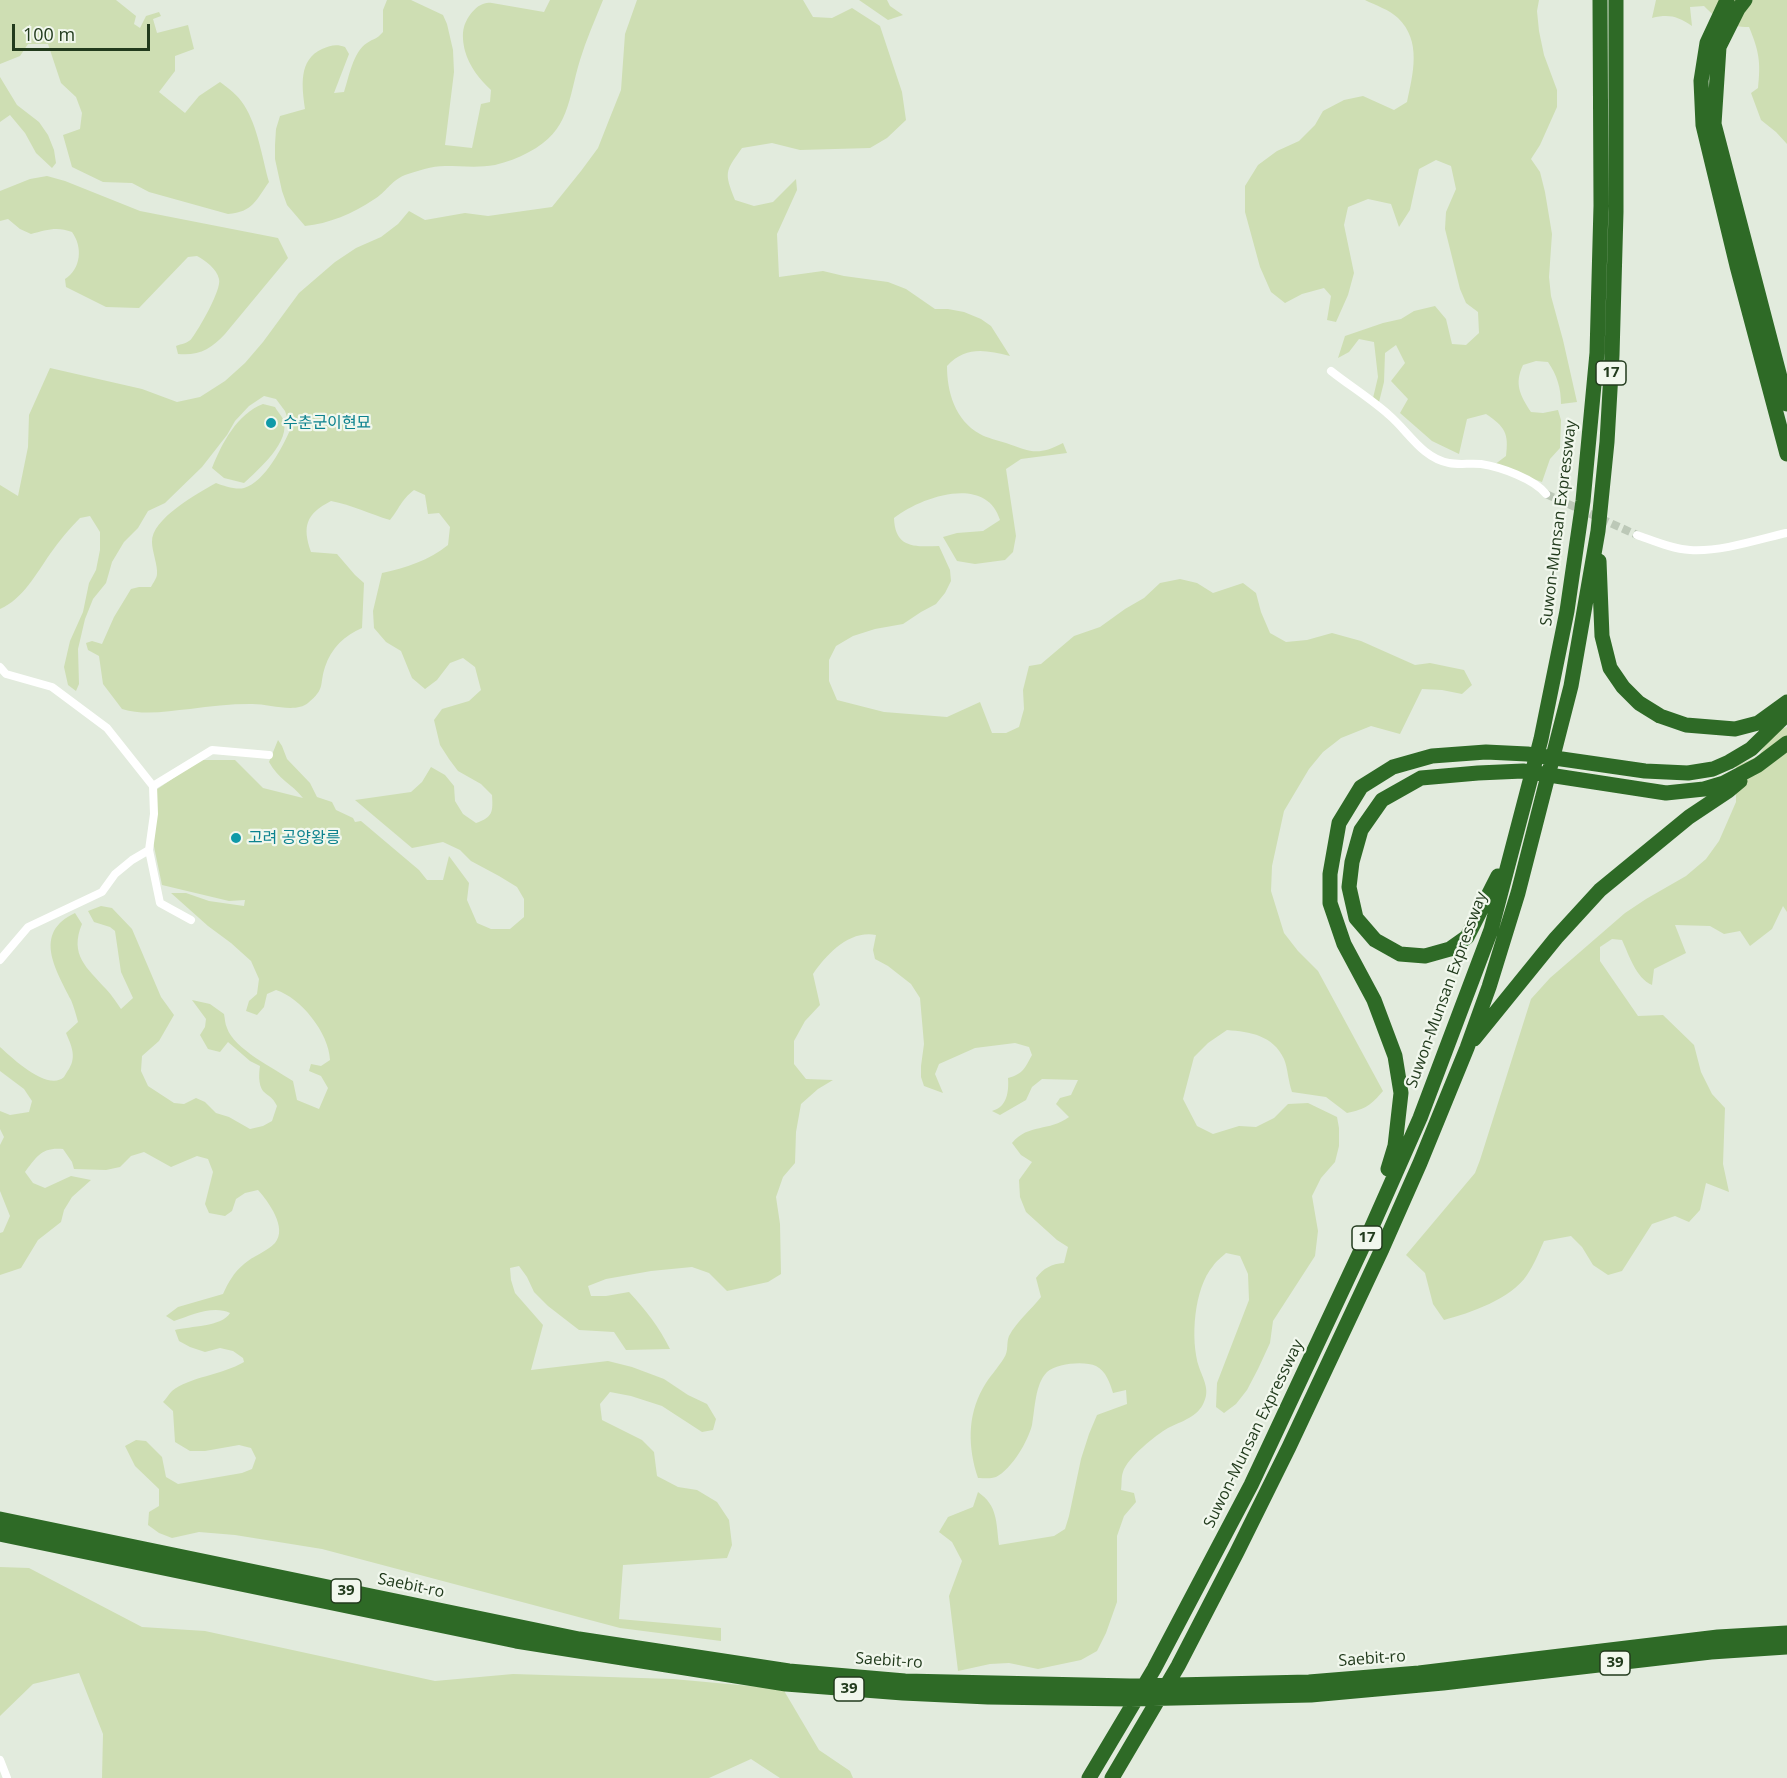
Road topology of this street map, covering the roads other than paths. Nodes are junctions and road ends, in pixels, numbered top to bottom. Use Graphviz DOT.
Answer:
graph roads {
  1 [pos="1600,0"];
  2 [pos="1616,0"];
  3 [pos="1727,0"];
  4 [pos="1745,0"];
  5 [pos="1330,371"];
  6 [pos="1787,404"];
  7 [pos="1787,454"];
  8 [pos="1546,494"];
  9 [pos="1598,531"];
  10 [pos="1786,533"];
  11 [pos="1637,534"];
  12 [pos="0,667"];
  13 [pos="1787,702"];
  14 [pos="1787,714"];
  15 [pos="1787,743"];
  16 [pos="269,755"];
  17 [pos="1758,765"];
  18 [pos="153,786"];
  19 [pos="1516,839"];
  20 [pos="149,850"];
  21 [pos="191,920"];
  22 [pos="0,960"];
  23 [pos="1467,1048"];
  24 [pos="1370,1231"];
  25 [pos="0,1520"];
  26 [pos="0,1534"];
  27 [pos="1787,1633"];
  28 [pos="1787,1647"];
  29 [pos="712,1666"];
  30 [pos="1417,1679"];
  31 [pos="0,1760"];
  32 [pos="7,1778"];
  33 [pos="1089,1778"];
  34 [pos="1112,1778"];
  1 -- 19 [label="highway, Suwon-Munsan Expressway / 17"];
  2 -- 9 [label="highway, 17"];
  3 -- 7 [label="highway"];
  4 -- 6 [label="highway"];
  5 -- 8 [label="street"];
  9 -- 13 [label="highway"];
  9 -- 23 [label="highway, 17"];
  10 -- 11 [label="street"];
  12 -- 18 [label="street"];
  14 -- 24 [label="highway"];
  15 -- 17 [label="highway"];
  16 -- 18 [label="street"];
  17 -- 19 [label="highway"];
  17 -- 23 [label="highway"];
  18 -- 20 [label="street"];
  19 -- 24 [label="highway, Suwon-Munsan Expressway / 17"];
  20 -- 21 [label="street"];
  20 -- 22 [label="street"];
  23 -- 34 [label="highway, 17"];
  24 -- 33 [label="highway, Suwon-Munsan Expressway / 17"];
  25 -- 29 [label="highway, Saebit-ro / 39"];
  26 -- 29 [label="highway, Saebit-ro / 39"];
  27 -- 30 [label="highway, Saebit-ro / 39"];
  28 -- 30 [label="highway, Saebit-ro / 39"];
  29 -- 30 [label="highway, Saebit-ro / 39"];
  31 -- 32 [label="street"];
}
